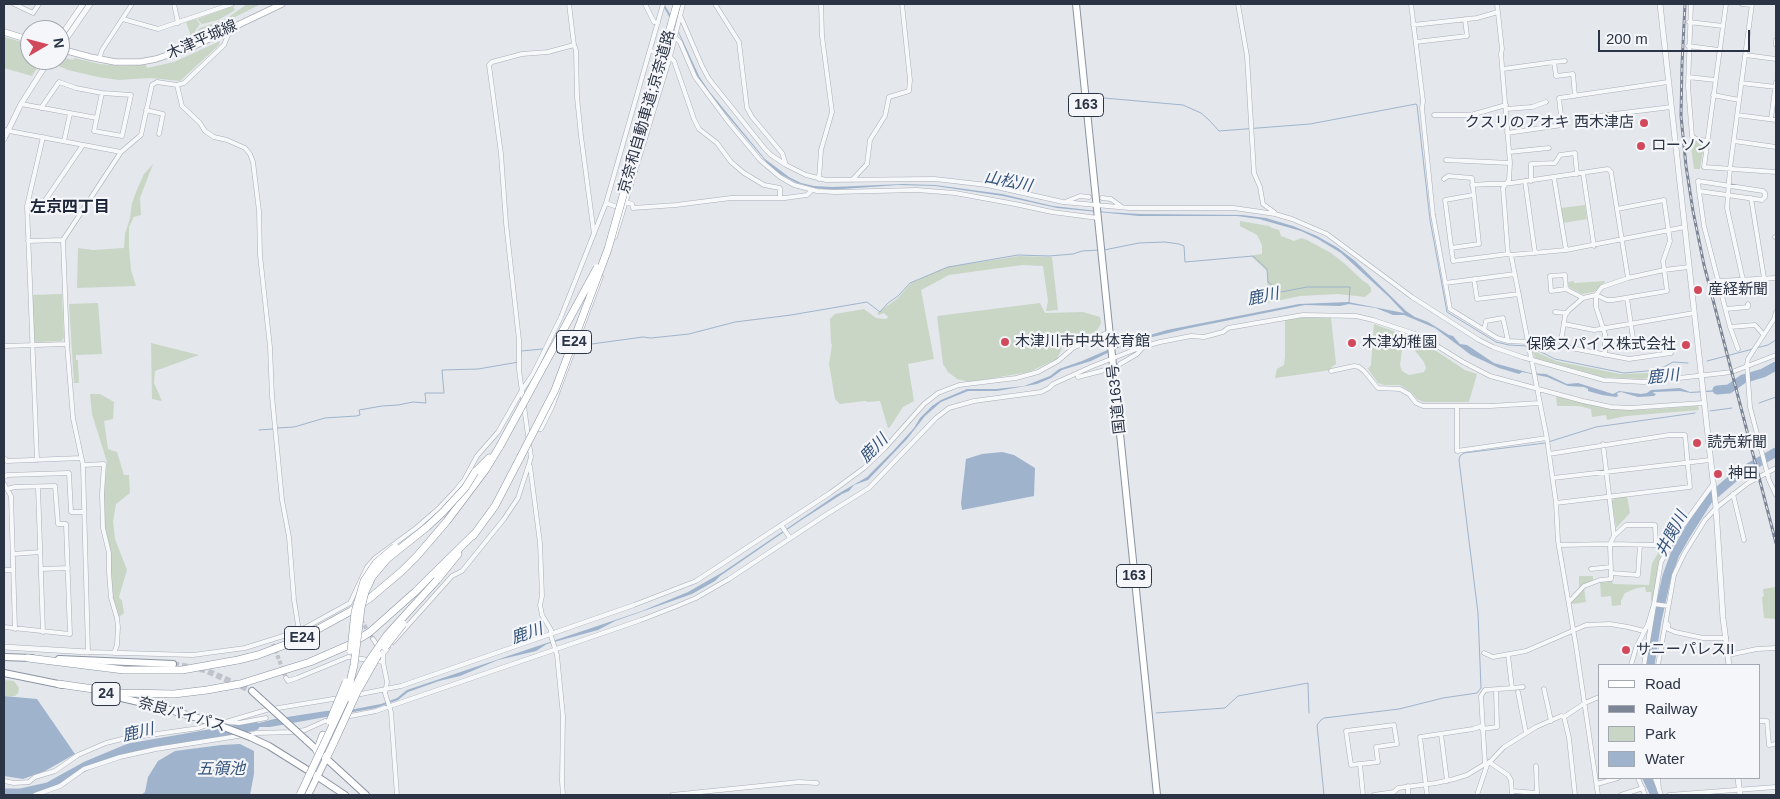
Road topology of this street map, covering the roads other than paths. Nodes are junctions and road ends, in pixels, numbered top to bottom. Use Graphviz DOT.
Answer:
graph roads {
  1 [pos="14,4"];
  2 [pos="39,4"];
  3 [pos="83,4"];
  4 [pos="90,4"];
  5 [pos="132,4"];
  6 [pos="174,4"];
  7 [pos="229,4"];
  8 [pos="282,4"];
  9 [pos="569,4"];
  10 [pos="646,4"];
  11 [pos="659,4"];
  12 [pos="677,4"];
  13 [pos="683,4"];
  14 [pos="715,4"];
  15 [pos="821,4"];
  16 [pos="902,4"];
  17 [pos="1076,4"];
  18 [pos="1238,4"];
  19 [pos="1410,4"];
  20 [pos="1497,4"];
  21 [pos="1660,4"];
  22 [pos="1691,4"];
  23 [pos="1726,4"];
  24 [pos="1742,4"];
  25 [pos="1752,4"];
  26 [pos="663,6"];
  27 [pos="1498,12"];
  28 [pos="680,15"];
  29 [pos="122,19"];
  30 [pos="1465,19"];
  31 [pos="1689,22"];
  32 [pos="178,23"];
  33 [pos="658,24"];
  34 [pos="70,25"];
  35 [pos="1414,25"];
  36 [pos="1723,26"];
  37 [pos="229,29"];
  38 [pos="4,32"];
  39 [pos="70,33"];
  40 [pos="20,37"];
  41 [pos="675,37"];
  42 [pos="1776,40"];
  43 [pos="1416,42"];
  44 [pos="574,45"];
  45 [pos="1776,45"];
  46 [pos="1688,46"];
  47 [pos="1720,50"];
  48 [pos="651,51"];
  49 [pos="70,52"];
  50 [pos="1745,55"];
  51 [pos="670,57"];
  52 [pos="99,59"];
  53 [pos="1776,59"];
  54 [pos="1565,61"];
  55 [pos="1554,62"];
  56 [pos="1503,69"];
  57 [pos="43,70"];
  58 [pos="1688,77"];
  59 [pos="1715,80"];
  60 [pos="1668,82"];
  61 [pos="1776,82"];
  62 [pos="1742,83"];
  63 [pos="177,85"];
  64 [pos="1776,86"];
  65 [pos="102,93"];
  66 [pos="1714,95"];
  67 [pos="1575,96"];
  68 [pos="1739,100"];
  69 [pos="1546,102"];
  70 [pos="21,104"];
  71 [pos="1506,107"];
  72 [pos="1671,107"];
  73 [pos="41,108"];
  74 [pos="146,110"];
  75 [pos="750,113"];
  76 [pos="70,114"];
  77 [pos="642,114"];
  78 [pos="1434,115"];
  79 [pos="1737,115"];
  80 [pos="652,117"];
  81 [pos="741,117"];
  82 [pos="97,118"];
  83 [pos="1582,118"];
  84 [pos="1774,119"];
  85 [pos="730,124"];
  86 [pos="5,130"];
  87 [pos="1508,133"];
  88 [pos="159,134"];
  89 [pos="44,138"];
  90 [pos="4,139"];
  91 [pos="64,141"];
  92 [pos="1707,141"];
  93 [pos="1734,141"];
  94 [pos="83,145"];
  95 [pos="1776,147"];
  96 [pos="1549,148"];
  97 [pos="121,152"];
  98 [pos="1509,152"];
  99 [pos="1446,160"];
  100 [pos="1510,163"];
  101 [pos="786,166"];
  102 [pos="1730,168"];
  103 [pos="1776,172"];
  104 [pos="1583,173"];
  105 [pos="1577,174"];
  106 [pos="1554,178"];
  107 [pos="819,179"];
  108 [pos="1444,179"];
  109 [pos="845,180"];
  110 [pos="852,180"];
  111 [pos="1525,181"];
  112 [pos="1531,181"];
  113 [pos="1505,184"];
  114 [pos="1472,186"];
  115 [pos="1729,186"];
  116 [pos="812,190"];
  117 [pos="1699,191"];
  118 [pos="846,192"];
  119 [pos="1474,195"];
  120 [pos="1728,195"];
  121 [pos="1089,197"];
  122 [pos="780,198"];
  123 [pos="1102,198"];
  124 [pos="1751,198"];
  125 [pos="626,202"];
  126 [pos="1063,202"];
  127 [pos="606,203"];
  128 [pos="27,206"];
  129 [pos="1096,206"];
  130 [pos="1122,208"];
  131 [pos="1617,209"];
  132 [pos="624,210"];
  133 [pos="1276,214"];
  134 [pos="1098,218"];
  135 [pos="616,221"];
  136 [pos="1684,227"];
  137 [pos="1668,230"];
  138 [pos="594,235"];
  139 [pos="63,240"];
  140 [pos="1622,240"];
  141 [pos="28,241"];
  142 [pos="1594,246"];
  143 [pos="1451,248"];
  144 [pos="1566,250"];
  145 [pos="1535,253"];
  146 [pos="1510,254"];
  147 [pos="1689,267"];
  148 [pos="1664,270"];
  149 [pos="1515,274"];
  150 [pos="1628,278"];
  151 [pos="1764,278"];
  152 [pos="1776,278"];
  153 [pos="1474,279"];
  154 [pos="1743,280"];
  155 [pos="1718,281"];
  156 [pos="1445,283"];
  157 [pos="1566,290"];
  158 [pos="1519,294"];
  159 [pos="1596,294"];
  160 [pos="1583,298"];
  161 [pos="1627,298"];
  162 [pos="1748,304"];
  163 [pos="1726,309"];
  164 [pos="1555,312"];
  165 [pos="1776,312"];
  166 [pos="1567,313"];
  167 [pos="1694,313"];
  168 [pos="1632,323"];
  169 [pos="1564,324"];
  170 [pos="1730,326"];
  171 [pos="1602,328"];
  172 [pos="1484,330"];
  173 [pos="1109,332"];
  174 [pos="1763,334"];
  175 [pos="1508,341"];
  176 [pos="1528,342"];
  177 [pos="67,344"];
  178 [pos="32,345"];
  179 [pos="1634,345"];
  180 [pos="4,346"];
  181 [pos="1143,347"];
  182 [pos="1738,349"];
  183 [pos="1671,353"];
  184 [pos="1605,355"];
  185 [pos="1776,355"];
  186 [pos="1112,358"];
  187 [pos="1532,362"];
  188 [pos="1120,364"];
  189 [pos="1747,367"];
  190 [pos="1105,370"];
  191 [pos="1331,371"];
  192 [pos="1077,374"];
  193 [pos="1700,377"];
  194 [pos="1536,387"];
  195 [pos="522,390"];
  196 [pos="1703,401"];
  197 [pos="1540,403"];
  198 [pos="1457,406"];
  199 [pos="527,432"];
  200 [pos="1547,438"];
  201 [pos="1603,444"];
  202 [pos="495,453"];
  203 [pos="1549,454"];
  204 [pos="4,458"];
  205 [pos="81,458"];
  206 [pos="37,460"];
  207 [pos="1710,460"];
  208 [pos="1688,463"];
  209 [pos="530,464"];
  210 [pos="82,465"];
  211 [pos="1776,468"];
  212 [pos="1767,471"];
  213 [pos="1606,472"];
  214 [pos="4,477"];
  215 [pos="1552,478"];
  216 [pos="4,484"];
  217 [pos="1713,484"];
  218 [pos="38,487"];
  219 [pos="7,489"];
  220 [pos="1733,494"];
  221 [pos="1776,495"];
  222 [pos="1609,496"];
  223 [pos="1556,502"];
  224 [pos="1716,506"];
  225 [pos="84,512"];
  226 [pos="782,526"];
  227 [pos="475,533"];
  228 [pos="1614,536"];
  229 [pos="415,537"];
  230 [pos="790,538"];
  231 [pos="1744,540"];
  232 [pos="1610,544"];
  233 [pos="1559,545"];
  234 [pos="1640,545"];
  235 [pos="40,552"];
  236 [pos="12,554"];
  237 [pos="1611,567"];
  238 [pos="68,568"];
  239 [pos="41,569"];
  240 [pos="1591,569"];
  241 [pos="4,570"];
  242 [pos="13,570"];
  243 [pos="1611,573"];
  244 [pos="437,580"];
  245 [pos="1569,602"];
  246 [pos="1655,604"];
  247 [pos="1668,606"];
  248 [pos="4,627"];
  249 [pos="15,629"];
  250 [pos="1573,629"];
  251 [pos="299,631"];
  252 [pos="1644,631"];
  253 [pos="42,632"];
  254 [pos="551,635"];
  255 [pos="373,638"];
  256 [pos="1726,638"];
  257 [pos="4,647"];
  258 [pos="555,648"];
  259 [pos="1776,648"];
  260 [pos="88,652"];
  261 [pos="114,653"];
  262 [pos="1484,653"];
  263 [pos="383,654"];
  264 [pos="1508,655"];
  265 [pos="1728,655"];
  266 [pos="4,657"];
  267 [pos="28,658"];
  268 [pos="383,662"];
  269 [pos="173,664"];
  270 [pos="1631,664"];
  271 [pos="1644,664"];
  272 [pos="1658,664"];
  273 [pos="1729,664"];
  274 [pos="4,673"];
  275 [pos="286,678"];
  276 [pos="59,684"];
  277 [pos="1523,687"];
  278 [pos="1512,688"];
  279 [pos="1544,689"];
  280 [pos="1496,690"];
  281 [pos="252,691"];
  282 [pos="385,691"];
  283 [pos="1518,692"];
  284 [pos="1598,697"];
  285 [pos="1585,703"];
  286 [pos="389,706"];
  287 [pos="1564,717"];
  288 [pos="266,718"];
  289 [pos="1551,720"];
  290 [pos="1760,721"];
  291 [pos="226,722"];
  292 [pos="1482,728"];
  293 [pos="1526,733"];
  294 [pos="1441,734"];
  295 [pos="1776,744"];
  296 [pos="317,751"];
  297 [pos="326,759"];
  298 [pos="1360,764"];
  299 [pos="1487,764"];
  300 [pos="1536,766"];
  301 [pos="309,770"];
  302 [pos="317,776"];
  303 [pos="1614,779"];
  304 [pos="1640,779"];
  305 [pos="1657,779"];
  306 [pos="1738,779"];
  307 [pos="4,781"];
  308 [pos="1448,781"];
  309 [pos="817,783"];
  310 [pos="1597,784"];
  311 [pos="1426,785"];
  312 [pos="1408,786"];
  313 [pos="1776,787"];
  314 [pos="1643,788"];
  315 [pos="1739,792"];
  316 [pos="1512,793"];
  317 [pos="1381,794"];
  318 [pos="35,795"];
  319 [pos="301,795"];
  320 [pos="308,795"];
  321 [pos="344,795"];
  322 [pos="366,795"];
  323 [pos="397,795"];
  324 [pos="563,795"];
  325 [pos="672,795"];
  326 [pos="1157,795"];
  327 [pos="1363,795"];
  328 [pos="1374,795"];
  329 [pos="1408,795"];
  330 [pos="1427,795"];
  331 [pos="1477,795"];
  332 [pos="1575,795"];
  333 [pos="1598,795"];
  334 [pos="1621,795"];
  335 [pos="1645,795"];
  336 [pos="1661,795"];
  337 [pos="1669,795"];
  1 -- 2 [label="street"];
  3 -- 34 [label="street"];
  4 -- 39 [label="street"];
  5 -- 29 [label="street"];
  6 -- 32 [label="street"];
  7 -- 32 [label="street"];
  8 -- 37 [label="main road, 木津平城線"];
  9 -- 44 [label="street"];
  10 -- 33 [label="street"];
  11 -- 26 [label="street"];
  12 -- 135 [label="highway, 京奈和自動車道;京奈道路 / E24, bridge"];
  13 -- 28 [label="street"];
  14 -- 75 [label="street"];
  15 -- 107 [label="street"];
  16 -- 110 [label="street"];
  17 -- 129 [label="main road, 国道163号 / 163"];
  18 -- 133 [label="street"];
  19 -- 35 [label="street"];
  20 -- 27 [label="street"];
  21 -- 60 [label="street"];
  22 -- 31 [label="street"];
  23 -- 36 [label="street"];
  24 -- 25 [label="street"];
  25 -- 50 [label="street"];
  26 -- 33 [label="street"];
  27 -- 30 [label="street"];
  27 -- 56 [label="street"];
  28 -- 41 [label="street"];
  28 -- 81 [label="street"];
  29 -- 32 [label="street"];
  29 -- 52 [label="street"];
  30 -- 35 [label="street"];
  30 -- 43 [label="street"];
  31 -- 36 [label="street"];
  31 -- 46 [label="street"];
  33 -- 48 [label="street"];
  35 -- 43 [label="street"];
  36 -- 47 [label="street"];
  37 -- 52 [label="main road, 木津平城線"];
  37 -- 63 [label="street"];
  38 -- 40 [label="main road"];
  41 -- 51 [label="street"];
  41 -- 85 [label="street"];
  42 -- 45 [label="street"];
  43 -- 156 [label="street"];
  44 -- 138 [label="street"];
  44 -- 195 [label="street"];
  46 -- 47 [label="street"];
  46 -- 58 [label="street"];
  47 -- 59 [label="street"];
  48 -- 51 [label="street"];
  48 -- 127 [label="street"];
  49 -- 52 [label="main road, 木津平城線"];
  50 -- 53 [label="street"];
  50 -- 62 [label="street"];
  51 -- 80 [label="street"];
  51 -- 122 [label="street"];
  54 -- 55 [label="street"];
  55 -- 56 [label="street"];
  55 -- 67 [label="street"];
  56 -- 71 [label="street"];
  57 -- 70 [label="street"];
  58 -- 59 [label="street"];
  58 -- 92 [label="street"];
  59 -- 66 [label="street"];
  60 -- 67 [label="street"];
  60 -- 72 [label="street"];
  61 -- 64 [label="street"];
  62 -- 64 [label="street"];
  62 -- 68 [label="street"];
  63 -- 74 [label="street"];
  63 -- 251 [label="street"];
  64 -- 84 [label="street"];
  65 -- 73 [label="street"];
  65 -- 82 [label="street"];
  65 -- 82 [label="street"];
  66 -- 68 [label="street"];
  66 -- 92 [label="street"];
  67 -- 87 [label="street"];
  68 -- 79 [label="street"];
  69 -- 71 [label="street"];
  70 -- 73 [label="street"];
  70 -- 86 [label="street"];
  71 -- 78 [label="street"];
  71 -- 87 [label="street"];
  72 -- 83 [label="street"];
  72 -- 136 [label="street"];
  73 -- 76 [label="street"];
  74 -- 88 [label="street"];
  74 -- 97 [label="street"];
  75 -- 81 [label="street"];
  75 -- 101 [label="street"];
  76 -- 82 [label="street"];
  76 -- 91 [label="street"];
  77 -- 80 [label="street"];
  79 -- 84 [label="street"];
  79 -- 93 [label="street"];
  80 -- 125 [label="street"];
  81 -- 85 [label="street"];
  81 -- 101 [label="street"];
  85 -- 116 [label="street"];
  86 -- 89 [label="street"];
  86 -- 90 [label="street"];
  87 -- 98 [label="street"];
  89 -- 91 [label="street"];
  89 -- 128 [label="street"];
  91 -- 94 [label="street"];
  92 -- 102 [label="street"];
  93 -- 95 [label="street"];
  93 -- 102 [label="street"];
  94 -- 97 [label="street"];
  94 -- 128 [label="street"];
  96 -- 98 [label="street"];
  97 -- 139 [label="street"];
  98 -- 100 [label="street"];
  99 -- 100 [label="street"];
  100 -- 113 [label="street"];
  101 -- 107 [label="street"];
  102 -- 103 [label="street"];
  102 -- 115 [label="street"];
  104 -- 105 [label="street"];
  104 -- 131 [label="street"];
  104 -- 142 [label="street"];
  105 -- 106 [label="street"];
  105 -- 112 [label="street"];
  106 -- 112 [label="street"];
  106 -- 144 [label="street"];
  107 -- 109 [label="street"];
  108 -- 114 [label="street"];
  109 -- 110 [label="street"];
  109 -- 118 [label="street"];
  110 -- 126 [label="street"];
  111 -- 112 [label="street"];
  111 -- 113 [label="street"];
  111 -- 145 [label="street"];
  113 -- 114 [label="street"];
  113 -- 146 [label="street"];
  114 -- 119 [label="street"];
  115 -- 117 [label="street"];
  115 -- 120 [label="street"];
  115 -- 124 [label="street"];
  116 -- 118 [label="street"];
  116 -- 122 [label="street"];
  117 -- 120 [label="street"];
  117 -- 155 [label="street"];
  118 -- 134 [label="street"];
  119 -- 143 [label="street"];
  119 -- 143 [label="street"];
  120 -- 124 [label="street"];
  120 -- 154 [label="street"];
  121 -- 126 [label="street"];
  122 -- 125 [label="street"];
  123 -- 130 [label="street"];
  124 -- 151 [label="street"];
  125 -- 132 [label="street"];
  126 -- 129 [label="street"];
  127 -- 132 [label="street"];
  127 -- 138 [label="street"];
  128 -- 141 [label="street"];
  129 -- 130 [label="street"];
  129 -- 134 [label="main road, 国道163号 / 163"];
  130 -- 133 [label="street"];
  131 -- 137 [label="street"];
  131 -- 140 [label="street"];
  132 -- 199 [label="street"];
  133 -- 187 [label="street"];
  134 -- 173 [label="main road, 国道163号 / 163"];
  135 -- 202 [label="highway, E24, bridge"];
  135 -- 227 [label="highway, E24, bridge"];
  136 -- 137 [label="street"];
  136 -- 147 [label="street"];
  137 -- 140 [label="street"];
  137 -- 148 [label="street"];
  138 -- 195 [label="street"];
  139 -- 141 [label="street"];
  139 -- 177 [label="street"];
  140 -- 142 [label="street"];
  140 -- 150 [label="street"];
  141 -- 178 [label="street"];
  142 -- 144 [label="street"];
  143 -- 146 [label="street"];
  144 -- 145 [label="street"];
  145 -- 146 [label="street"];
  146 -- 149 [label="street"];
  147 -- 148 [label="street"];
  147 -- 167 [label="street"];
  148 -- 150 [label="street"];
  148 -- 161 [label="street"];
  149 -- 153 [label="street"];
  149 -- 158 [label="street"];
  150 -- 159 [label="street"];
  151 -- 152 [label="street"];
  151 -- 154 [label="street"];
  153 -- 156 [label="street"];
  153 -- 158 [label="street"];
  154 -- 155 [label="street"];
  155 -- 163 [label="street"];
  156 -- 172 [label="street"];
  157 -- 157 [label="street"];
  157 -- 160 [label="street"];
  158 -- 176 [label="street"];
  159 -- 160 [label="street"];
  159 -- 161 [label="street"];
  159 -- 171 [label="street"];
  160 -- 166 [label="street"];
  161 -- 168 [label="street"];
  162 -- 163 [label="street"];
  163 -- 170 [label="street"];
  164 -- 166 [label="street"];
  165 -- 174 [label="street"];
  166 -- 169 [label="street"];
  167 -- 168 [label="street"];
  167 -- 193 [label="street"];
  168 -- 171 [label="street"];
  168 -- 179 [label="street"];
  169 -- 171 [label="street"];
  169 -- 184 [label="street"];
  170 -- 174 [label="street"];
  170 -- 182 [label="street"];
  171 -- 184 [label="street"];
  172 -- 175 [label="street"];
  172 -- 175 [label="street"];
  173 -- 186 [label="main road, 国道163号 / 163"];
  173 -- 226 [label="street"];
  174 -- 189 [label="street"];
  175 -- 176 [label="street"];
  176 -- 187 [label="street"];
  177 -- 178 [label="street"];
  177 -- 205 [label="street"];
  178 -- 180 [label="street"];
  178 -- 206 [label="street"];
  181 -- 186 [label="street"];
  181 -- 188 [label="street"];
  181 -- 194 [label="street"];
  183 -- 184 [label="street"];
  185 -- 189 [label="street"];
  186 -- 192 [label="street"];
  186 -- 326 [label="main road, 国道163号 / 163"];
  187 -- 193 [label="street"];
  187 -- 194 [label="street"];
  189 -- 193 [label="street"];
  189 -- 212 [label="street"];
  190 -- 192 [label="street"];
  191 -- 198 [label="street"];
  192 -- 230 [label="street"];
  193 -- 196 [label="street"];
  194 -- 196 [label="street"];
  194 -- 197 [label="street"];
  195 -- 199 [label="street"];
  195 -- 251 [label="street"];
  196 -- 207 [label="street"];
  197 -- 198 [label="street"];
  197 -- 200 [label="street"];
  198 -- 200 [label="street"];
  199 -- 209 [label="street"];
  200 -- 203 [label="street"];
  201 -- 203 [label="street"];
  201 -- 208 [label="street"];
  201 -- 213 [label="street"];
  202 -- 229 [label="highway, bridge"];
  202 -- 267 [label="highway, E24"];
  203 -- 215 [label="street"];
  204 -- 206 [label="street"];
  205 -- 206 [label="street"];
  205 -- 210 [label="street"];
  207 -- 208 [label="street"];
  207 -- 217 [label="street"];
  208 -- 213 [label="street"];
  208 -- 222 [label="street"];
  209 -- 254 [label="street"];
  209 -- 263 [label="street"];
  210 -- 225 [label="street"];
  210 -- 261 [label="street"];
  211 -- 212 [label="street"];
  212 -- 220 [label="street"];
  212 -- 221 [label="street"];
  213 -- 215 [label="street"];
  213 -- 222 [label="street"];
  214 -- 225 [label="street"];
  215 -- 223 [label="street"];
  216 -- 219 [label="street"];
  217 -- 224 [label="street"];
  217 -- 246 [label="street"];
  218 -- 219 [label="street"];
  218 -- 235 [label="street"];
  218 -- 238 [label="street"];
  219 -- 236 [label="street"];
  220 -- 224 [label="street"];
  220 -- 231 [label="street"];
  222 -- 223 [label="street"];
  222 -- 228 [label="street"];
  223 -- 233 [label="street"];
  224 -- 247 [label="street"];
  224 -- 256 [label="street"];
  225 -- 260 [label="street"];
  226 -- 230 [label="street"];
  226 -- 254 [label="street"];
  227 -- 244 [label="highway"];
  227 -- 276 [label="highway, E24"];
  228 -- 232 [label="street"];
  228 -- 234 [label="street"];
  229 -- 296 [label="highway, bridge"];
  229 -- 319 [label="highway, bridge"];
  230 -- 258 [label="street"];
  232 -- 233 [label="street"];
  232 -- 234 [label="street"];
  232 -- 237 [label="street"];
  233 -- 245 [label="street"];
  234 -- 243 [label="street"];
  235 -- 236 [label="street"];
  235 -- 239 [label="street"];
  236 -- 242 [label="street"];
  237 -- 240 [label="street"];
  237 -- 243 [label="street"];
  238 -- 239 [label="street"];
  238 -- 253 [label="street"];
  239 -- 253 [label="street"];
  241 -- 242 [label="street"];
  242 -- 249 [label="street"];
  243 -- 245 [label="street"];
  244 -- 297 [label="highway, bridge"];
  244 -- 319 [label="highway, bridge"];
  245 -- 250 [label="street"];
  246 -- 247 [label="street"];
  246 -- 252 [label="street"];
  246 -- 271 [label="street"];
  247 -- 256 [label="street"];
  247 -- 272 [label="street"];
  248 -- 249 [label="street"];
  249 -- 253 [label="street"];
  250 -- 252 [label="street"];
  250 -- 264 [label="street"];
  250 -- 285 [label="street"];
  251 -- 261 [label="street"];
  252 -- 270 [label="street"];
  254 -- 258 [label="street"];
  254 -- 282 [label="street"];
  255 -- 263 [label="street"];
  256 -- 265 [label="street"];
  257 -- 260 [label="street"];
  258 -- 286 [label="street"];
  258 -- 324 [label="street"];
  259 -- 265 [label="street"];
  260 -- 261 [label="street"];
  262 -- 264 [label="street"];
  263 -- 268 [label="street"];
  264 -- 278 [label="street"];
  265 -- 273 [label="street"];
  266 -- 267 [label="main road, 24"];
  267 -- 269 [label="main road, 24"];
  268 -- 275 [label="street"];
  268 -- 282 [label="street"];
  274 -- 276 [label="main road, 奈良バイパス / 24"];
  276 -- 301 [label="main road, 奈良バイパス / 24, bridge"];
  277 -- 278 [label="street"];
  278 -- 280 [label="street"];
  279 -- 289 [label="street"];
  280 -- 292 [label="street"];
  280 -- 292 [label="street"];
  281 -- 296 [label="main road, bridge"];
  282 -- 286 [label="street"];
  282 -- 291 [label="street"];
  283 -- 293 [label="street"];
  284 -- 285 [label="street"];
  285 -- 287 [label="street"];
  285 -- 310 [label="street"];
  286 -- 318 [label="street"];
  286 -- 323 [label="street"];
  287 -- 289 [label="street"];
  287 -- 332 [label="street"];
  288 -- 291 [label="street"];
  289 -- 293 [label="street"];
  290 -- 295 [label="street"];
  291 -- 307 [label="street"];
  292 -- 294 [label="street"];
  292 -- 299 [label="street"];
  293 -- 299 [label="street"];
  294 -- 308 [label="street"];
  294 -- 311 [label="street"];
  296 -- 297 [label="main road"];
  296 -- 301 [label="main road"];
  297 -- 302 [label="main road"];
  297 -- 322 [label="main road"];
  298 -- 298 [label="street"];
  298 -- 327 [label="street"];
  299 -- 308 [label="street"];
  299 -- 316 [label="street"];
  299 -- 331 [label="street"];
  300 -- 316 [label="street"];
  301 -- 302 [label="main road, 奈良バイパス / 24"];
  301 -- 319 [label="main road, bridge"];
  302 -- 320 [label="main road"];
  302 -- 321 [label="main road, 奈良バイパス / 24"];
  303 -- 310 [label="street"];
  304 -- 314 [label="street"];
  305 -- 336 [label="street"];
  306 -- 315 [label="street"];
  308 -- 311 [label="street"];
  309 -- 325 [label="street"];
  310 -- 333 [label="street"];
  311 -- 312 [label="street"];
  311 -- 330 [label="street"];
  312 -- 317 [label="street"];
  312 -- 329 [label="street"];
  313 -- 315 [label="street"];
  314 -- 334 [label="street"];
  314 -- 335 [label="street"];
  315 -- 337 [label="street"];
  317 -- 328 [label="street"];
}
